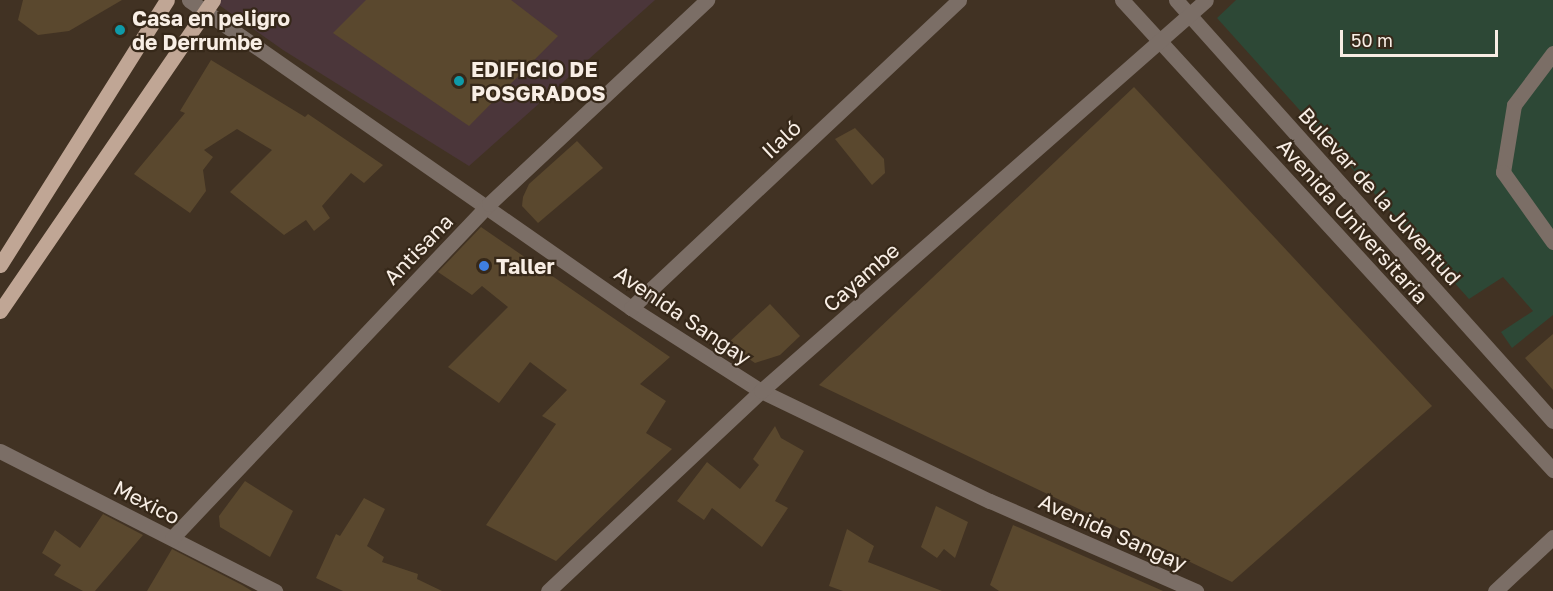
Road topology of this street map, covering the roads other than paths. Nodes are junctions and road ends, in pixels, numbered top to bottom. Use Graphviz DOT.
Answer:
graph roads {
  1 [pos="167,0"];
  2 [pos="189,0"];
  3 [pos="706,0"];
  4 [pos="959,0"];
  5 [pos="1122,0"];
  6 [pos="1176,0"];
  7 [pos="1206,0"];
  8 [pos="210,6"];
  9 [pos="1189,15"];
  10 [pos="1161,42"];
  11 [pos="1553,53"];
  12 [pos="489,204"];
  13 [pos="1553,242"];
  14 [pos="0,265"];
  15 [pos="631,308"];
  16 [pos="0,311"];
  17 [pos="761,392"];
  18 [pos="1553,421"];
  19 [pos="0,451"];
  20 [pos="1553,470"];
  21 [pos="1553,537"];
  22 [pos="172,538"];
  23 [pos="275,591"];
  24 [pos="548,591"];
  25 [pos="1196,591"];
  26 [pos="1495,591"];
  1 -- 14 [label="main road"];
  2 -- 8 [label="street, Avenida Sangay"];
  3 -- 12 [label="street, Antisana"];
  4 -- 15 [label="street, Ilaló"];
  5 -- 10 [label="street, Avenida Universitaria"];
  6 -- 9 [label="street, Bulevar de la Juventud"];
  7 -- 9 [label="street, Cayambe"];
  8 -- 12 [label="street, Avenida Sangay"];
  8 -- 16 [label="main road"];
  9 -- 10 [label="street, Cayambe"];
  9 -- 18 [label="street, Bulevar de la Juventud"];
  10 -- 17 [label="street, Cayambe"];
  10 -- 20 [label="street, Avenida Universitaria"];
  11 -- 13 [label="street"];
  12 -- 15 [label="street, Avenida Sangay"];
  12 -- 22 [label="street, Antisana"];
  15 -- 17 [label="street, Avenida Sangay"];
  17 -- 24 [label="street, Cayambe"];
  17 -- 25 [label="street, Avenida Sangay"];
  19 -- 22 [label="street, Mexico"];
  21 -- 26 [label="street"];
  22 -- 23 [label="street, Mexico"];
}
